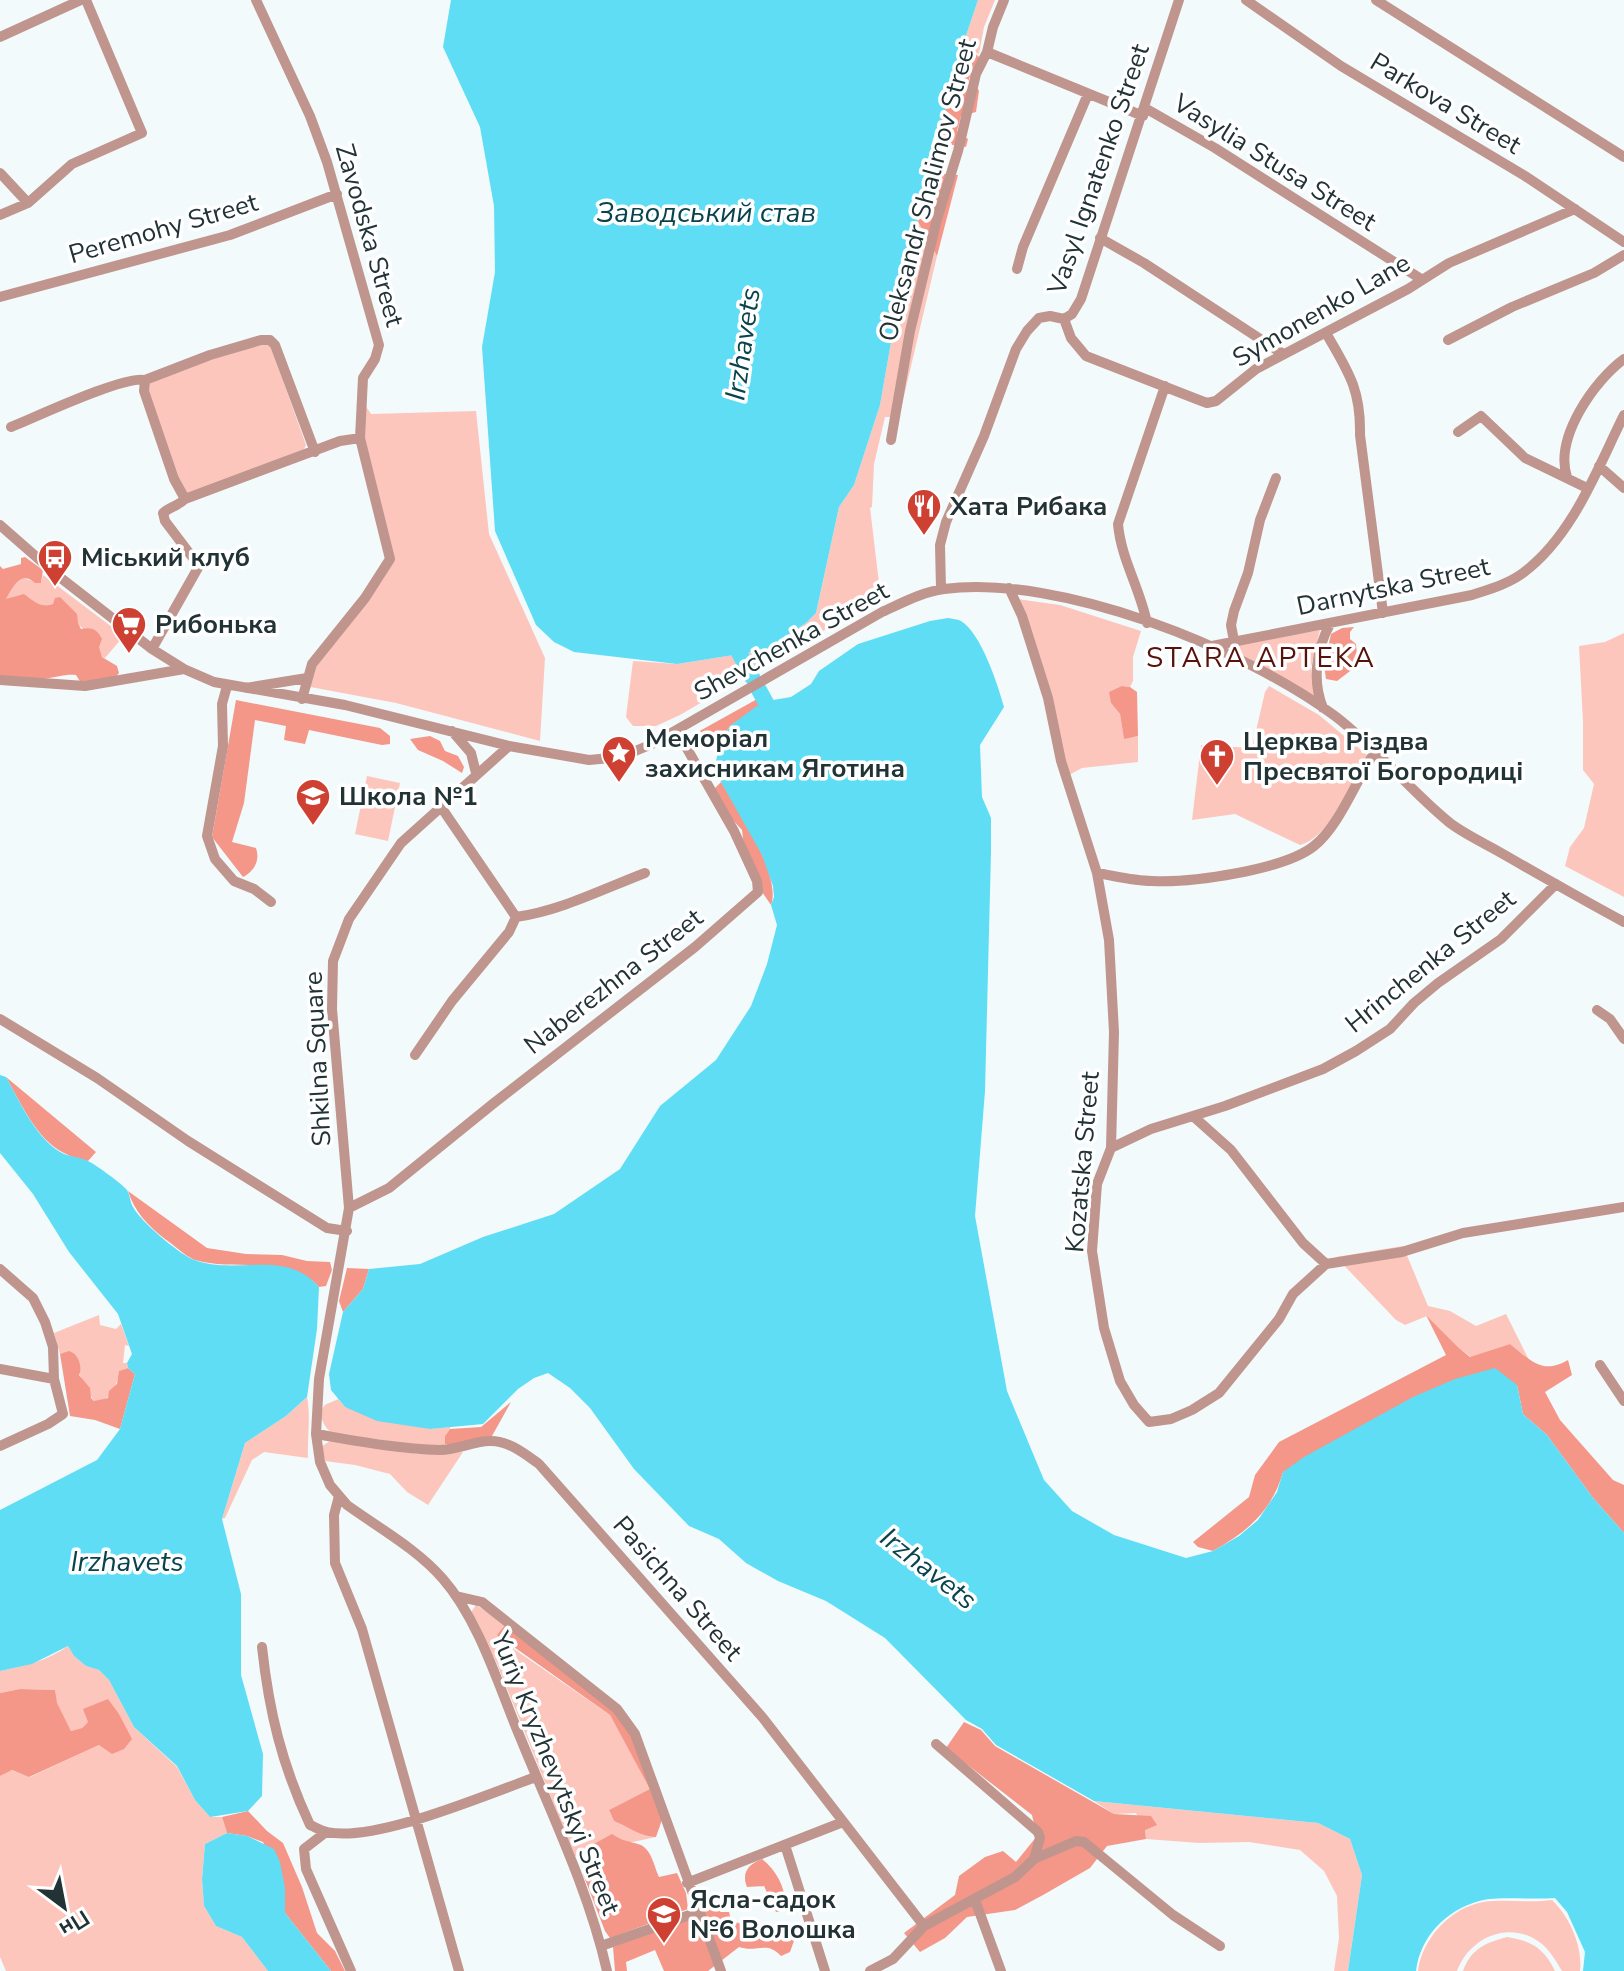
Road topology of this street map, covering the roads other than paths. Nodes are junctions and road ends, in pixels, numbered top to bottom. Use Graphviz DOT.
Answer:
graph roads {
  1 [pos="83,0"];
  2 [pos="256,0"];
  3 [pos="1004,0"];
  4 [pos="1179,0"];
  5 [pos="1246,0"];
  6 [pos="1376,0"];
  7 [pos="0,37"];
  8 [pos="987,52"];
  9 [pos="1088,94"];
  10 [pos="1144,112"];
  11 [pos="1624,157"];
  12 [pos="0,173"];
  13 [pos="337,194"];
  14 [pos="28,203"];
  15 [pos="1575,209"];
  16 [pos="0,215"];
  17 [pos="1100,238"];
  18 [pos="1624,242"];
  19 [pos="1624,255"];
  20 [pos="1017,269"];
  21 [pos="1421,279"];
  22 [pos="0,297"];
  23 [pos="1064,319"];
  24 [pos="1326,333"];
  25 [pos="1448,340"];
  26 [pos="1283,354"];
  27 [pos="1624,359"];
  28 [pos="145,380"];
  29 [pos="1165,386"];
  30 [pos="1624,415"];
  31 [pos="11,427"];
  32 [pos="1458,432"];
  33 [pos="360,438"];
  34 [pos="891,440"];
  35 [pos="315,452"];
  36 [pos="1599,466"];
  37 [pos="1567,477"];
  38 [pos="1276,478"];
  39 [pos="1587,488"];
  40 [pos="1624,488"];
  41 [pos="185,499"];
  42 [pos="0,525"];
  43 [pos="1009,588"];
  44 [pos="941,589"];
  45 [pos="1383,613"];
  46 [pos="1147,623"];
  47 [pos="1330,624"];
  48 [pos="1234,641"];
  49 [pos="1212,646"];
  50 [pos="152,649"];
  51 [pos="184,669"];
  52 [pos="307,678"];
  53 [pos="0,680"];
  54 [pos="227,686"];
  55 [pos="241,689"];
  56 [pos="302,699"];
  57 [pos="1323,708"];
  58 [pos="452,731"];
  59 [pos="677,731"];
  60 [pos="509,746"];
  61 [pos="1377,751"];
  62 [pos="476,773"];
  63 [pos="441,807"];
  64 [pos="645,873"];
  65 [pos="1097,873"];
  66 [pos="1556,884"];
  67 [pos="271,902"];
  68 [pos="516,917"];
  69 [pos="1624,922"];
  70 [pos="1597,1010"];
  71 [pos="0,1019"];
  72 [pos="1624,1039"];
  73 [pos="415,1055"];
  74 [pos="1193,1116"];
  75 [pos="1111,1148"];
  76 [pos="1624,1207"];
  77 [pos="349,1208"];
  78 [pos="347,1231"];
  79 [pos="1326,1264"];
  80 [pos="0,1269"];
  81 [pos="1600,1365"];
  82 [pos="0,1369"];
  83 [pos="54,1379"];
  84 [pos="1624,1401"];
  85 [pos="316,1434"];
  86 [pos="0,1446"];
  87 [pos="339,1496"];
  88 [pos="456,1596"];
  89 [pos="262,1647"];
  90 [pos="936,1744"];
  91 [pos="536,1777"];
  92 [pos="416,1819"];
  93 [pos="843,1822"];
  94 [pos="326,1832"];
  95 [pos="785,1845"];
  96 [pos="1034,1859"];
  97 [pos="687,1883"];
  98 [pos="975,1900"];
  99 [pos="698,1912"];
  100 [pos="924,1926"];
  101 [pos="601,1946"];
  102 [pos="1220,1946"];
  103 [pos="351,1971"];
  104 [pos="459,1971"];
  105 [pos="607,1971"];
  106 [pos="721,1971"];
  107 [pos="825,1971"];
  108 [pos="870,1971"];
  109 [pos="1001,1971"];
  1 -- 7 [label="street"];
  1 -- 14 [label="street"];
  2 -- 13 [label="street, Zavodska Street"];
  3 -- 8 [label="street, Oleksandr Shalimov Street"];
  4 -- 10 [label="street, Vasyl Ignatenko Street"];
  5 -- 15 [label="street, Parkova Street"];
  6 -- 11 [label="street"];
  8 -- 9 [label="street, Vasylia Stusa Street"];
  8 -- 34 [label="street, Oleksandr Shalimov Street"];
  9 -- 10 [label="street, Vasylia Stusa Street"];
  9 -- 20 [label="street"];
  10 -- 17 [label="street, Vasyl Ignatenko Street"];
  10 -- 21 [label="street, Vasylia Stusa Street"];
  12 -- 14 [label="street"];
  13 -- 22 [label="street, Peremohy Street"];
  13 -- 33 [label="street, Zavodska Street"];
  14 -- 16 [label="street"];
  15 -- 18 [label="street, Parkova Street"];
  15 -- 21 [label="street, Symonenko Lane"];
  17 -- 23 [label="street, Vasyl Ignatenko Street"];
  17 -- 26 [label="street"];
  19 -- 25 [label="street"];
  21 -- 24 [label="street, Symonenko Lane"];
  23 -- 29 [label="street, Symonenko Lane"];
  23 -- 44 [label="street, Vasyl Ignatenko Street"];
  24 -- 26 [label="street, Symonenko Lane"];
  24 -- 45 [label="street"];
  26 -- 29 [label="street, Symonenko Lane"];
  27 -- 37 [label="street"];
  28 -- 31 [label="street"];
  28 -- 35 [label="street"];
  28 -- 41 [label="street"];
  29 -- 46 [label="street"];
  30 -- 36 [label="street, Darnytska Street"];
  32 -- 37 [label="street"];
  33 -- 35 [label="street"];
  33 -- 52 [label="street, Zavodska Street"];
  35 -- 41 [label="street"];
  36 -- 39 [label="street, Darnytska Street"];
  36 -- 40 [label="street"];
  37 -- 39 [label="street"];
  38 -- 48 [label="street"];
  39 -- 45 [label="street, Darnytska Street"];
  41 -- 50 [label="street"];
  42 -- 50 [label="street, Shevchenka Street"];
  43 -- 44 [label="street, Shevchenka Street"];
  43 -- 46 [label="street, Shevchenka Street"];
  43 -- 65 [label="street, Kozatska Street"];
  44 -- 59 [label="street, Shevchenka Street"];
  45 -- 47 [label="street, Darnytska Street"];
  46 -- 49 [label="street, Shevchenka Street"];
  47 -- 48 [label="street, Darnytska Street"];
  47 -- 57 [label="street"];
  48 -- 49 [label="street, Darnytska Street"];
  49 -- 57 [label="street, Shevchenka Street"];
  50 -- 51 [label="street, Shevchenka Street"];
  51 -- 53 [label="street"];
  51 -- 54 [label="street, Shevchenka Street"];
  52 -- 55 [label="street"];
  52 -- 56 [label="street, Zavodska Street"];
  54 -- 55 [label="street, Shevchenka Street"];
  54 -- 67 [label="street"];
  55 -- 56 [label="street, Shevchenka Street"];
  56 -- 58 [label="street, Shevchenka Street"];
  57 -- 61 [label="street, Shevchenka Street"];
  58 -- 60 [label="street, Shevchenka Street"];
  58 -- 62 [label="street"];
  59 -- 60 [label="street, Shevchenka Street"];
  59 -- 77 [label="street, Naberezhna Street"];
  60 -- 62 [label="street, Shkilna Square"];
  61 -- 65 [label="street"];
  61 -- 66 [label="street, Shevchenka Street"];
  62 -- 63 [label="street, Shkilna Square"];
  63 -- 68 [label="street"];
  63 -- 77 [label="street, Shkilna Square"];
  64 -- 68 [label="street"];
  65 -- 75 [label="street, Kozatska Street"];
  66 -- 69 [label="street, Shevchenka Street"];
  66 -- 74 [label="street, Hrinchenka Street"];
  68 -- 73 [label="street"];
  70 -- 72 [label="street"];
  71 -- 78 [label="street"];
  74 -- 75 [label="street, Hrinchenka Street"];
  74 -- 79 [label="street"];
  75 -- 79 [label="street, Kozatska Street"];
  76 -- 79 [label="street"];
  77 -- 78 [label="street, Shkilna Square"];
  78 -- 85 [label="street, Shkilna Square"];
  80 -- 83 [label="street"];
  81 -- 84 [label="street"];
  82 -- 83 [label="street"];
  83 -- 86 [label="street"];
  85 -- 87 [label="street, Yuriy Kryzhevytskyi Street"];
  85 -- 93 [label="street, Pasichna Street"];
  87 -- 88 [label="street, Yuriy Kryzhevytskyi Street"];
  87 -- 92 [label="street"];
  88 -- 91 [label="street, Yuriy Kryzhevytskyi Street"];
  88 -- 97 [label="street, Yuriy Kryzhevytskyi Street"];
  89 -- 94 [label="street"];
  90 -- 96 [label="street"];
  91 -- 92 [label="street"];
  91 -- 101 [label="street, Yuriy Kryzhevytskyi Street"];
  92 -- 94 [label="street"];
  92 -- 104 [label="street"];
  93 -- 95 [label="street"];
  93 -- 100 [label="street, Pasichna Street"];
  94 -- 103 [label="street"];
  95 -- 97 [label="street"];
  95 -- 107 [label="street"];
  96 -- 98 [label="street"];
  96 -- 102 [label="street"];
  97 -- 99 [label="street, Yuriy Kryzhevytskyi Street"];
  98 -- 100 [label="street"];
  98 -- 109 [label="street"];
  99 -- 101 [label="street"];
  99 -- 106 [label="street, Yuriy Kryzhevytskyi Street"];
  100 -- 108 [label="street"];
  101 -- 105 [label="street, Yuriy Kryzhevytskyi Street"];
}
